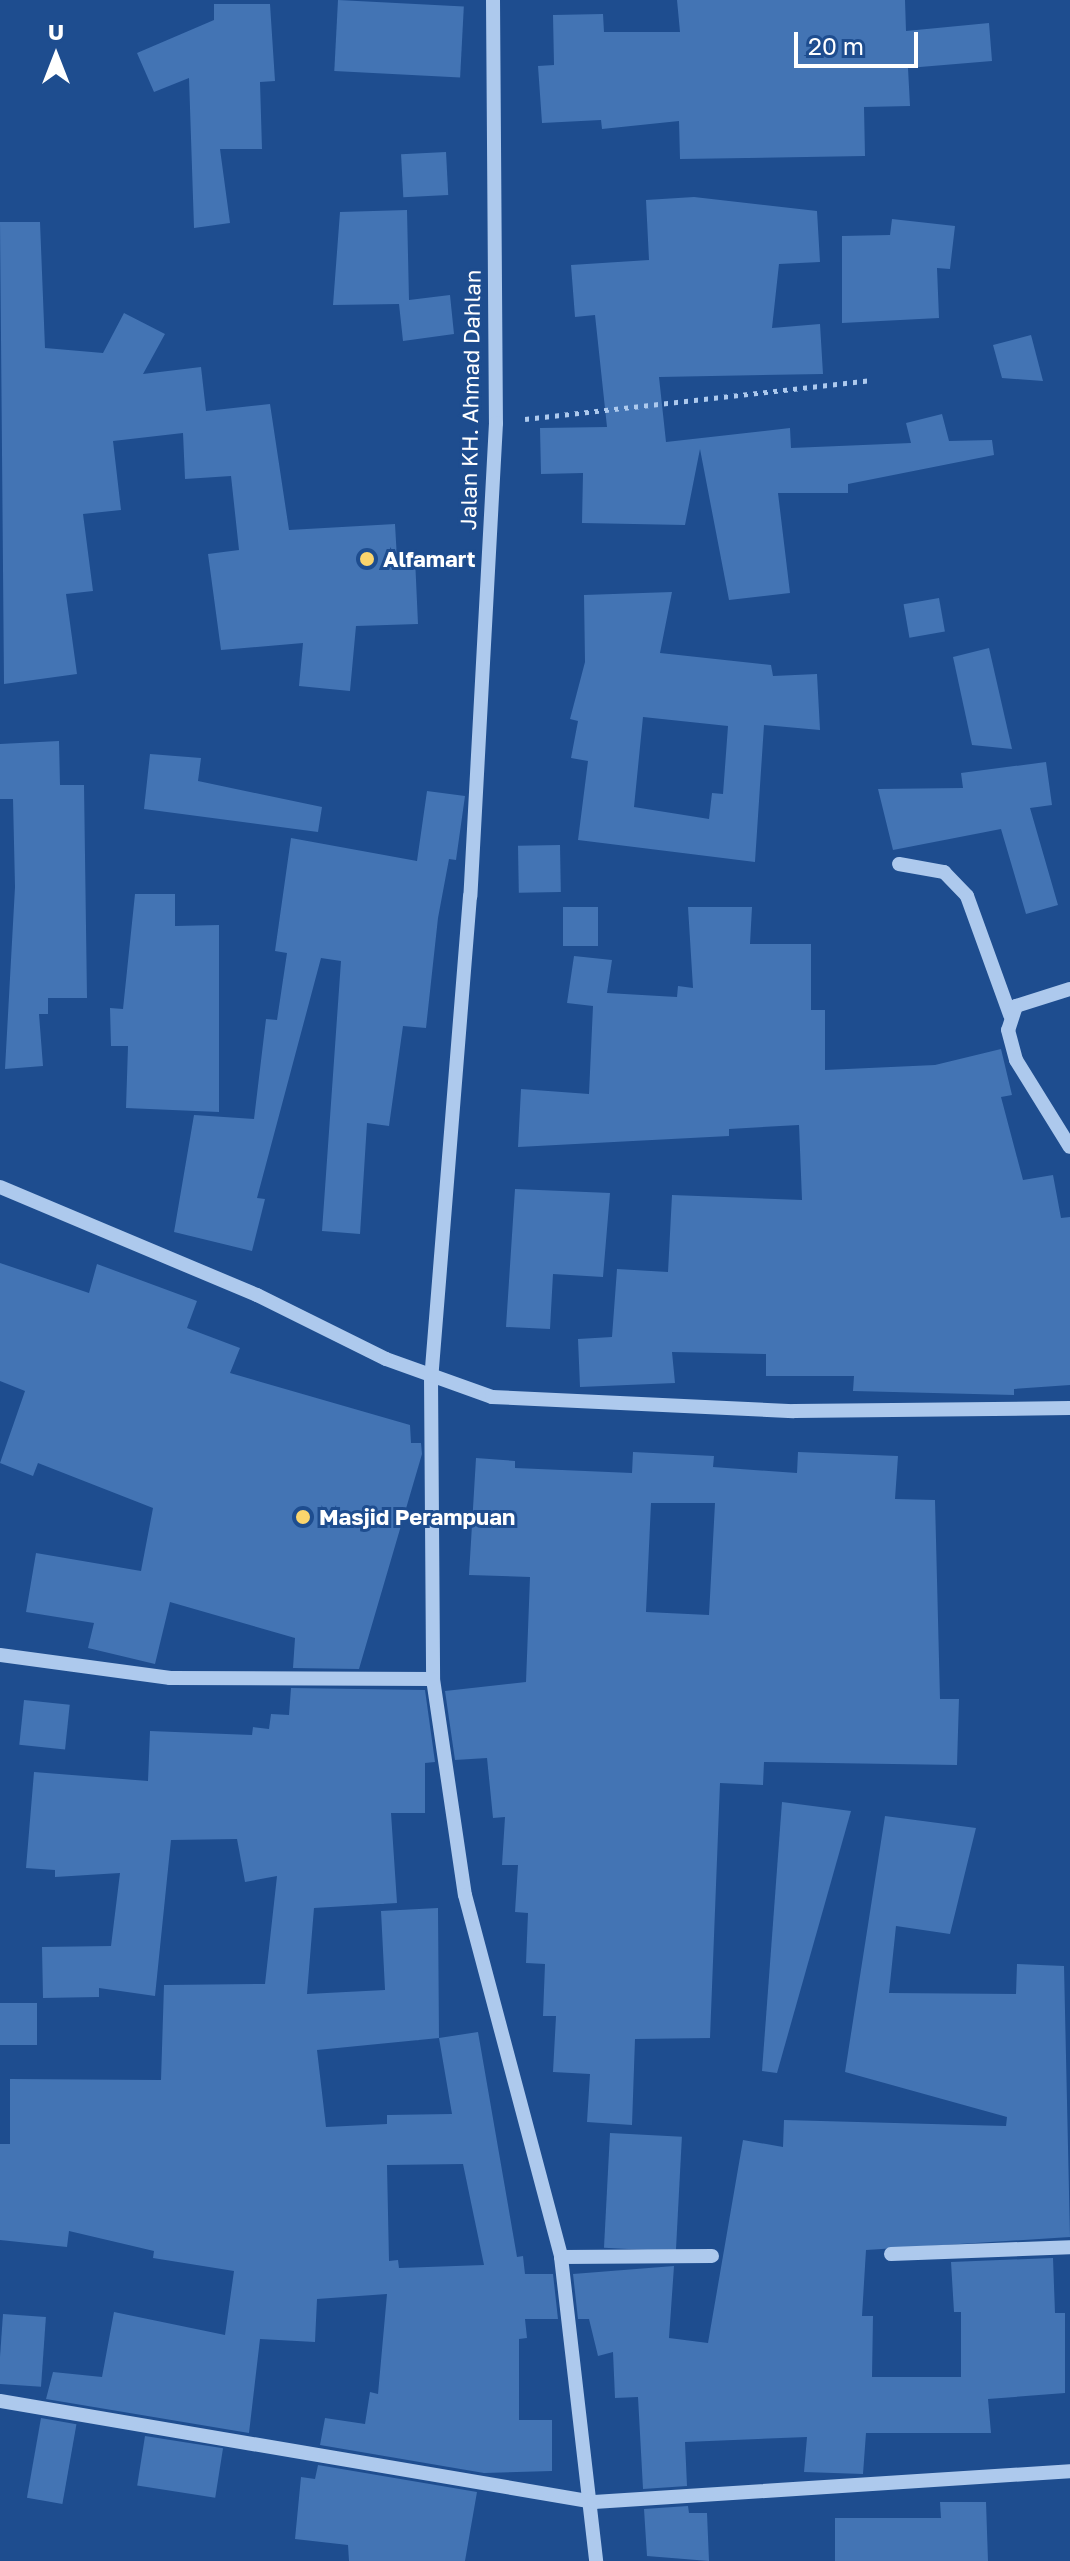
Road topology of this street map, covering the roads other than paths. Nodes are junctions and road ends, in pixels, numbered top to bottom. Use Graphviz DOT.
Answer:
graph roads {
  1 [pos="493,0"];
  2 [pos="899,864"];
  3 [pos="1070,989"];
  4 [pos="1010,1015"];
  5 [pos="1070,1147"];
  6 [pos="0,1187"];
  7 [pos="431,1377"];
  8 [pos="1070,1408"];
  9 [pos="0,1655"];
  10 [pos="433,1679"];
  11 [pos="1070,2247"];
  12 [pos="891,2254"];
  13 [pos="712,2256"];
  14 [pos="561,2257"];
  15 [pos="0,2401"];
  16 [pos="1070,2471"];
  17 [pos="594,2502"];
  18 [pos="596,2561"];
  1 -- 7 [label="street, Jalan KH. Ahmad Dahlan"];
  2 -- 4 [label="street"];
  3 -- 4 [label="street"];
  4 -- 5 [label="street"];
  6 -- 7 [label="street"];
  7 -- 8 [label="street"];
  7 -- 10 [label="street, Jalan KH. Ahmad Dahlan"];
  9 -- 10 [label="street"];
  10 -- 14 [label="street, Jalan KH. Ahmad Dahlan"];
  11 -- 12 [label="street"];
  13 -- 14 [label="street"];
  14 -- 17 [label="street, Jalan KH. Ahmad Dahlan"];
  15 -- 17 [label="street"];
  16 -- 17 [label="street"];
  17 -- 18 [label="street, Jalan KH. Ahmad Dahlan"];
}
